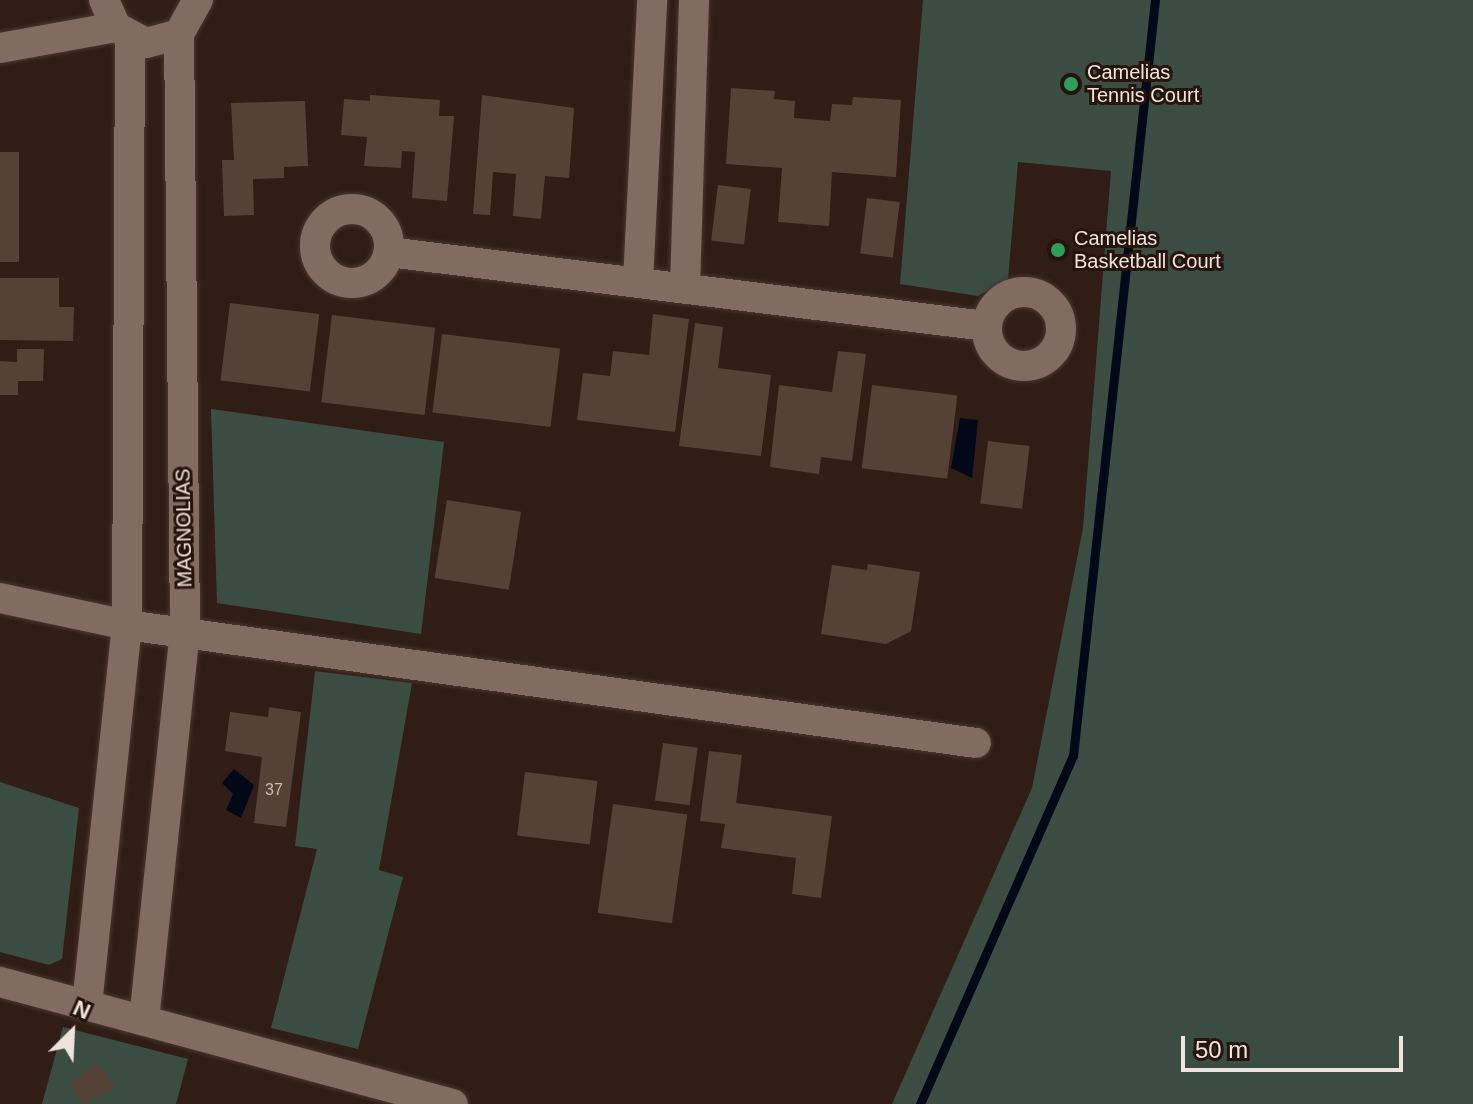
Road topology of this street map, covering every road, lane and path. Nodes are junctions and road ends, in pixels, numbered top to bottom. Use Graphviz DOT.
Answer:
graph roads {
  1 [pos="198,0"];
  2 [pos="652,0"];
  3 [pos="694,0"];
  4 [pos="117,22"];
  5 [pos="179,34"];
  6 [pos="0,48"];
  7 [pos="389,252"];
  8 [pos="638,281"];
  9 [pos="685,287"];
  10 [pos="986,326"];
  11 [pos="0,598"];
  12 [pos="127,625"];
  13 [pos="185,632"];
  14 [pos="976,743"];
  15 [pos="0,982"];
  16 [pos="87,1005"];
  17 [pos="144,1020"];
  18 [pos="453,1104"];
  1 -- 5 [label="street"];
  2 -- 8 [label="street"];
  3 -- 9 [label="street"];
  4 -- 5 [label="street"];
  4 -- 6 [label="street"];
  4 -- 12 [label="street"];
  5 -- 13 [label="street, MAGNOLIAS"];
  7 -- 8 [label="street"];
  8 -- 9 [label="street"];
  9 -- 10 [label="street"];
  11 -- 12 [label="street"];
  12 -- 13 [label="street"];
  12 -- 16 [label="street"];
  13 -- 14 [label="street"];
  13 -- 17 [label="street, MAGNOLIAS"];
  15 -- 16 [label="street"];
  16 -- 17 [label="street"];
  17 -- 18 [label="street"];
}
